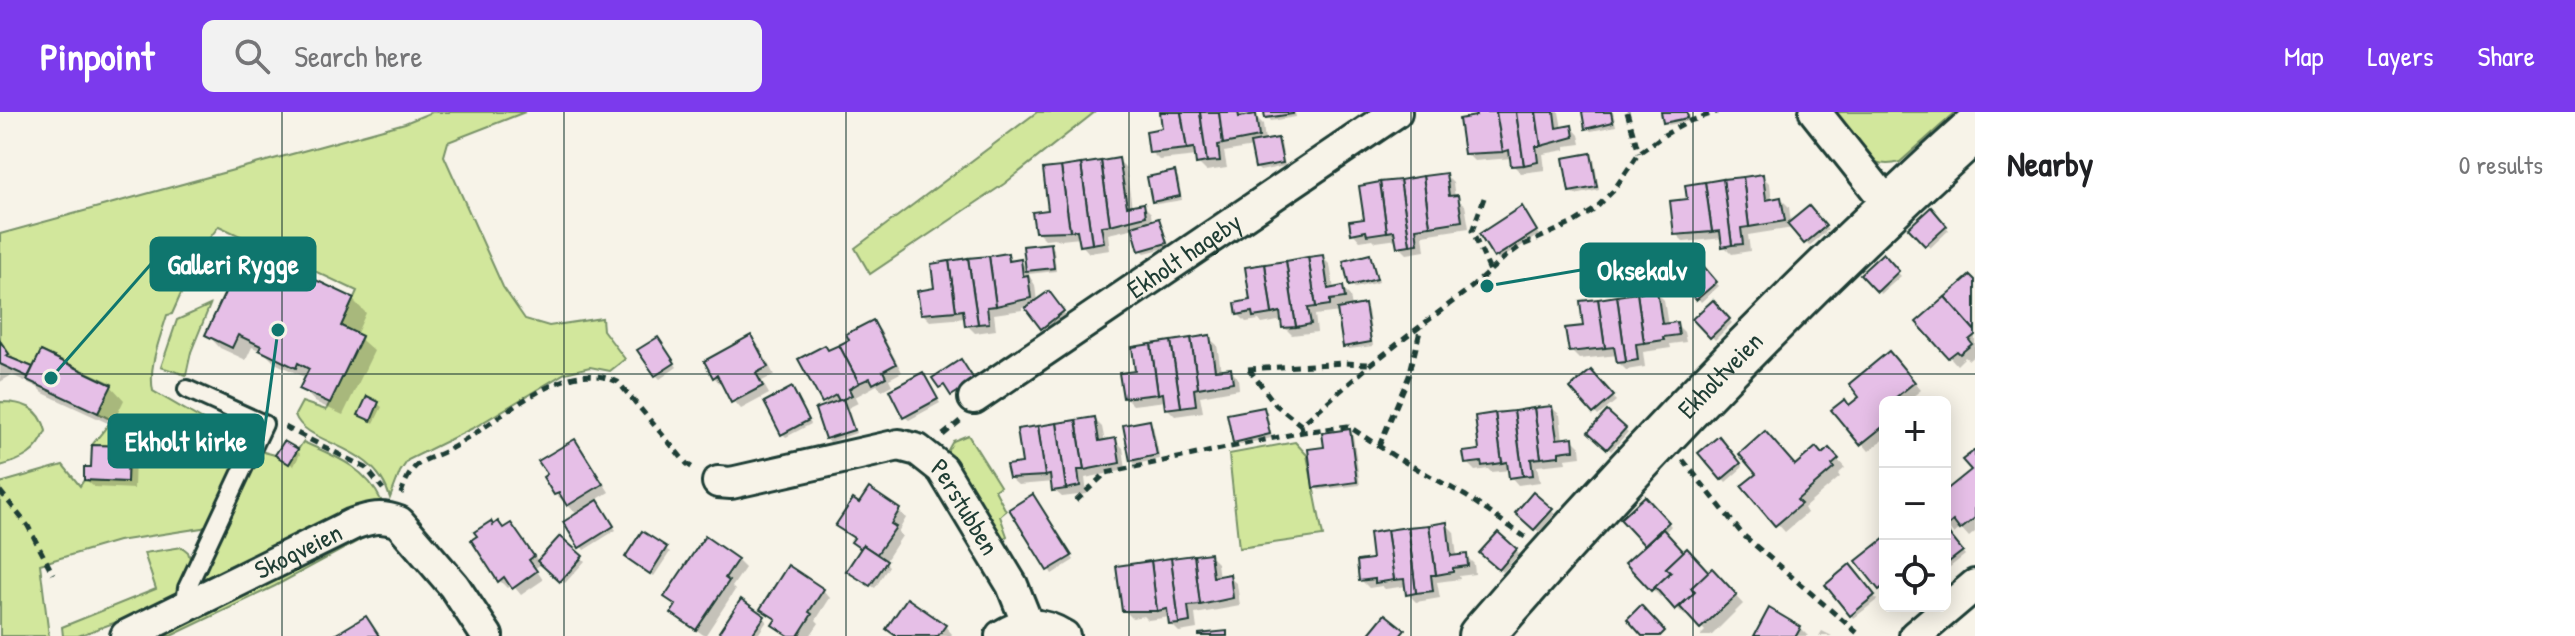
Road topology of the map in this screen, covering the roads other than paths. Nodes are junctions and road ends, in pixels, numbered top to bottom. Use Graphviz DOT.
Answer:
graph roads {
  1 [pos="1396,112"];
  2 [pos="1815,112"];
  3 [pos="1975,129"];
  4 [pos="1893,203"];
  5 [pos="187,389"];
  6 [pos="974,398"];
  7 [pos="718,482"];
  8 [pos="1975,585"];
  9 [pos="183,609"];
  10 [pos="1943,624"];
  11 [pos="1015,630"];
  12 [pos="126,636"];
  13 [pos="487,636"];
  14 [pos="1064,636"];
  15 [pos="1481,636"];
  16 [pos="1915,636"];
  1 -- 6 [label="street, Ekholt hageby"];
  2 -- 4 [label="street"];
  3 -- 4 [label="street, Ekholtveien"];
  4 -- 15 [label="street, Ekholtveien"];
  5 -- 9 [label="lane"];
  7 -- 11 [label="street, Perstubben"];
  8 -- 10 [label="street"];
  9 -- 12 [label="street, Skogveien"];
  9 -- 13 [label="street, Skogveien"];
  10 -- 16 [label="street"];
  11 -- 14 [label="street"];
}
